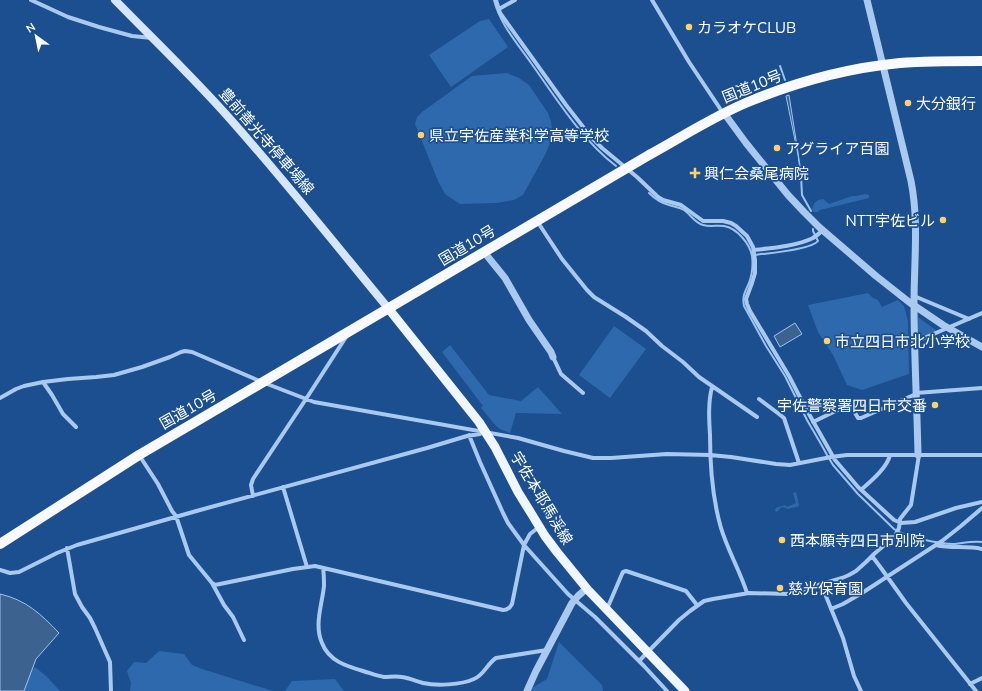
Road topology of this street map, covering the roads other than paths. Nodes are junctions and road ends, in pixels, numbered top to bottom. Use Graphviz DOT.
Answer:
graph roads {
  1 [pos="31,0"];
  2 [pos="115,0"];
  3 [pos="496,0"];
  4 [pos="515,0"];
  5 [pos="652,0"];
  6 [pos="867,0"];
  7 [pos="499,9"];
  8 [pos="152,38"];
  9 [pos="982,61"];
  10 [pos="883,65"];
  11 [pos="724,114"];
  12 [pos="626,168"];
  13 [pos="537,221"];
  14 [pos="823,230"];
  15 [pos="754,250"];
  16 [pos="484,252"];
  17 [pos="914,296"];
  18 [pos="914,305"];
  19 [pos="388,308"];
  20 [pos="982,313"];
  21 [pos="969,318"];
  22 [pos="947,328"];
  23 [pos="349,331"];
  24 [pos="915,342"];
  25 [pos="982,347"];
  26 [pos="553,357"];
  27 [pos="43,382"];
  28 [pos="262,382"];
  29 [pos="712,387"];
  30 [pos="982,388"];
  31 [pos="583,393"];
  32 [pos="916,393"];
  33 [pos="0,398"];
  34 [pos="306,399"];
  35 [pos="759,399"];
  36 [pos="757,418"];
  37 [pos="813,422"];
  38 [pos="76,427"];
  39 [pos="486,433"];
  40 [pos="470,435"];
  41 [pos="982,454"];
  42 [pos="139,455"];
  43 [pos="710,455"];
  44 [pos="890,455"];
  45 [pos="919,455"];
  46 [pos="832,457"];
  47 [pos="799,464"];
  48 [pos="283,487"];
  49 [pos="861,490"];
  50 [pos="252,496"];
  51 [pos="982,502"];
  52 [pos="982,508"];
  53 [pos="176,516"];
  54 [pos="900,523"];
  55 [pos="539,527"];
  56 [pos="0,544"];
  57 [pos="524,545"];
  58 [pos="936,545"];
  59 [pos="67,548"];
  60 [pos="982,549"];
  61 [pos="872,556"];
  62 [pos="307,567"];
  63 [pos="323,568"];
  64 [pos="0,570"];
  65 [pos="887,577"];
  66 [pos="212,583"];
  67 [pos="821,584"];
  68 [pos="586,589"];
  69 [pos="747,594"];
  70 [pos="575,599"];
  71 [pos="697,606"];
  72 [pos="831,609"];
  73 [pos="607,611"];
  74 [pos="244,640"];
  75 [pos="547,650"];
  76 [pos="647,652"];
  77 [pos="639,661"];
  78 [pos="982,678"];
  79 [pos="970,684"];
  80 [pos="111,691"];
  81 [pos="527,691"];
  82 [pos="667,691"];
  83 [pos="685,691"];
  84 [pos="861,691"];
  85 [pos="976,691"];
  1 -- 8 [label="street"];
  2 -- 8 [label="main road, 豊前善光寺停車場線"];
  3 -- 7 [label="street"];
  4 -- 7 [label="street"];
  5 -- 11 [label="street"];
  6 -- 10 [label="street"];
  7 -- 12 [label="street"];
  8 -- 19 [label="main road, 豊前善光寺停車場線"];
  9 -- 10 [label="highway, 国道10号"];
  10 -- 11 [label="highway, 国道10号"];
  10 -- 17 [label="street"];
  11 -- 12 [label="highway, 国道10号"];
  11 -- 14 [label="street"];
  12 -- 13 [label="highway, 国道10号"];
  12 -- 15 [label="street"];
  13 -- 16 [label="highway, 国道10号"];
  13 -- 29 [label="street"];
  14 -- 15 [label="street"];
  14 -- 18 [label="street"];
  15 -- 37 [label="street"];
  16 -- 19 [label="highway, 国道10号"];
  16 -- 26 [label="street"];
  17 -- 18 [label="street"];
  17 -- 21 [label="street"];
  18 -- 22 [label="street"];
  18 -- 24 [label="street"];
  19 -- 23 [label="highway, 国道10号"];
  19 -- 39 [label="main road, 宇佐本耶馬渓線"];
  20 -- 21 [label="street"];
  21 -- 22 [label="street"];
  22 -- 24 [label="street"];
  22 -- 25 [label="street"];
  23 -- 28 [label="highway, 国道10号"];
  23 -- 34 [label="street"];
  24 -- 32 [label="street"];
  26 -- 31 [label="street"];
  27 -- 28 [label="street"];
  27 -- 33 [label="street"];
  27 -- 38 [label="street"];
  28 -- 34 [label="street"];
  28 -- 42 [label="highway, 国道10号"];
  29 -- 36 [label="street"];
  29 -- 43 [label="street"];
  30 -- 32 [label="street"];
  32 -- 37 [label="street"];
  32 -- 45 [label="street"];
  34 -- 39 [label="street"];
  34 -- 50 [label="street"];
  35 -- 47 [label="street"];
  37 -- 46 [label="street"];
  39 -- 40 [label="street"];
  39 -- 43 [label="street"];
  39 -- 55 [label="main road, 宇佐本耶馬渓線"];
  40 -- 48 [label="street"];
  40 -- 57 [label="street"];
  41 -- 45 [label="street"];
  42 -- 53 [label="street"];
  42 -- 56 [label="highway, 国道10号"];
  43 -- 47 [label="street"];
  43 -- 69 [label="street"];
  44 -- 45 [label="street"];
  44 -- 46 [label="street"];
  44 -- 49 [label="street"];
  45 -- 54 [label="street"];
  46 -- 47 [label="street"];
  46 -- 49 [label="street"];
  48 -- 50 [label="street"];
  48 -- 62 [label="street"];
  49 -- 54 [label="street"];
  50 -- 53 [label="street"];
  51 -- 54 [label="street"];
  52 -- 58 [label="street"];
  53 -- 59 [label="street"];
  53 -- 66 [label="street"];
  54 -- 61 [label="street"];
  55 -- 57 [label="street"];
  55 -- 68 [label="main road, 宇佐本耶馬渓線"];
  57 -- 63 [label="street"];
  57 -- 70 [label="street"];
  58 -- 60 [label="street"];
  58 -- 65 [label="street"];
  59 -- 64 [label="street"];
  59 -- 80 [label="street"];
  61 -- 65 [label="street"];
  61 -- 67 [label="street"];
  62 -- 63 [label="street"];
  62 -- 66 [label="street"];
  63 -- 75 [label="street"];
  65 -- 72 [label="street"];
  65 -- 79 [label="street"];
  66 -- 74 [label="street"];
  67 -- 69 [label="street"];
  67 -- 72 [label="street"];
  68 -- 70 [label="street"];
  68 -- 73 [label="main road, 宇佐本耶馬渓線"];
  69 -- 71 [label="street"];
  70 -- 75 [label="street"];
  70 -- 77 [label="street"];
  71 -- 73 [label="street"];
  71 -- 76 [label="street"];
  72 -- 84 [label="street"];
  73 -- 76 [label="main road, 宇佐本耶馬渓線"];
  75 -- 81 [label="street"];
  76 -- 77 [label="street"];
  76 -- 83 [label="main road, 宇佐本耶馬渓線"];
  77 -- 82 [label="street"];
  78 -- 79 [label="street"];
  79 -- 85 [label="street"];
}
